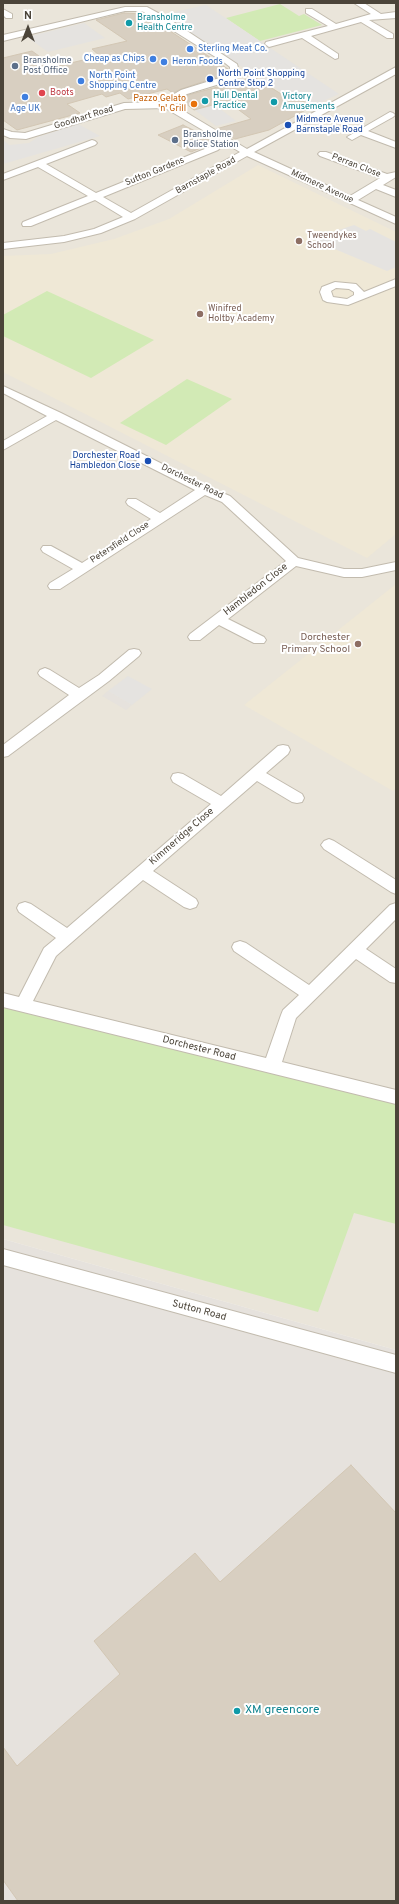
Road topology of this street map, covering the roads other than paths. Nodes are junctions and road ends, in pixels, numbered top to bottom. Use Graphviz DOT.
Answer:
graph roads {
  1 [pos="358,3"];
  2 [pos="309,11"];
  3 [pos="378,15"];
  4 [pos="396,15"];
  5 [pos="362,19"];
  6 [pos="336,26"];
  7 [pos="304,35"];
  8 [pos="390,36"];
  9 [pos="3,38"];
  10 [pos="269,44"];
  11 [pos="335,56"];
  12 [pos="396,70"];
  13 [pos="167,105"];
  14 [pos="390,115"];
  15 [pos="3,132"];
  16 [pos="361,132"];
  17 [pos="352,137"];
  18 [pos="92,143"];
  19 [pos="396,145"];
  20 [pos="215,148"];
  21 [pos="248,153"];
  22 [pos="324,153"];
  23 [pos="39,164"];
  24 [pos="392,176"];
  25 [pos="3,177"];
  26 [pos="376,185"];
  27 [pos="396,194"];
  28 [pos="95,196"];
  29 [pos="351,200"];
  30 [pos="131,217"];
  31 [pos="396,222"];
  32 [pos="27,224"];
  33 [pos="3,246"];
  34 [pos="396,282"];
  35 [pos="380,289"];
  36 [pos="396,296"];
  37 [pos="357,299"];
  38 [pos="3,389"];
  39 [pos="57,415"];
  40 [pos="3,446"];
  41 [pos="204,490"];
  42 [pos="132,502"];
  43 [pos="159,518"];
  44 [pos="47,549"];
  45 [pos="294,561"];
  46 [pos="396,566"];
  47 [pos="81,568"];
  48 [pos="55,586"];
  49 [pos="218,619"];
  50 [pos="195,637"];
  51 [pos="259,640"];
  52 [pos="134,653"];
  53 [pos="45,673"];
  54 [pos="79,694"];
  55 [pos="282,750"];
  56 [pos="3,752"];
  57 [pos="256,774"];
  58 [pos="178,778"];
  59 [pos="297,798"];
  60 [pos="222,803"];
  61 [pos="329,845"];
  62 [pos="142,872"];
  63 [pos="396,888"];
  64 [pos="190,903"];
  65 [pos="25,908"];
  66 [pos="396,909"];
  67 [pos="67,937"];
  68 [pos="240,947"];
  69 [pos="354,950"];
  70 [pos="396,977"];
  71 [pos="310,994"];
  72 [pos="3,1000"];
  73 [pos="23,1005"];
  74 [pos="272,1067"];
  75 [pos="396,1097"];
  76 [pos="3,1257"];
  77 [pos="396,1364"];
  1 -- 3 [label="street"];
  2 -- 6 [label="street"];
  3 -- 4 [label="street"];
  3 -- 5 [label="street"];
  5 -- 6 [label="street"];
  5 -- 8 [label="street"];
  6 -- 7 [label="street"];
  7 -- 10 [label="street"];
  7 -- 11 [label="street"];
  9 -- 13 [label="street"];
  12 -- 21 [label="street, Barnstaple Road"];
  13 -- 15 [label="street, Goodhart Road"];
  13 -- 21 [label="street, Goodhart Road"];
  14 -- 16 [label="street"];
  16 -- 17 [label="street"];
  16 -- 19 [label="street"];
  18 -- 23 [label="street"];
  20 -- 28 [label="street, Sutton Gardens"];
  21 -- 29 [label="street, Midmere Avenue"];
  21 -- 30 [label="street, Barnstaple Road"];
  22 -- 24 [label="street, Perran Close"];
  23 -- 25 [label="street"];
  23 -- 28 [label="street"];
  24 -- 26 [label="street, Perran Close"];
  26 -- 27 [label="street, Perran Close"];
  26 -- 29 [label="street, Perran Close"];
  28 -- 30 [label="street"];
  28 -- 32 [label="street, Sutton Gardens"];
  29 -- 31 [label="street, Midmere Avenue"];
  30 -- 33 [label="street, Barnstaple Road"];
  34 -- 35 [label="street"];
  35 -- 36 [label="street"];
  35 -- 37 [label="street"];
  38 -- 39 [label="street, Dorchester Road"];
  39 -- 40 [label="street"];
  39 -- 41 [label="street, Dorchester Road"];
  41 -- 43 [label="street, Petersfield Close"];
  41 -- 45 [label="street, Dorchester Road"];
  42 -- 43 [label="street, Petersfield Close"];
  43 -- 47 [label="street, Petersfield Close"];
  44 -- 47 [label="street, Petersfield Close"];
  45 -- 46 [label="street, Dorchester Road"];
  45 -- 49 [label="street, Hambledon Close"];
  47 -- 48 [label="street, Petersfield Close"];
  49 -- 50 [label="street, Hambledon Close"];
  49 -- 51 [label="street, Hambledon Close"];
  52 -- 54 [label="street"];
  53 -- 54 [label="street"];
  54 -- 56 [label="street"];
  55 -- 57 [label="street, Kimmeridge Close"];
  57 -- 59 [label="street"];
  57 -- 60 [label="street, Kimmeridge Close"];
  58 -- 60 [label="street, Kimmeridge Close"];
  60 -- 62 [label="street, Kimmeridge Close"];
  61 -- 63 [label="street"];
  62 -- 64 [label="street, Kimmeridge Close"];
  62 -- 67 [label="street, Kimmeridge Close"];
  65 -- 67 [label="street"];
  66 -- 69 [label="street"];
  67 -- 73 [label="street, Kimmeridge Close"];
  68 -- 71 [label="street"];
  69 -- 70 [label="street"];
  69 -- 71 [label="street"];
  71 -- 74 [label="street"];
  72 -- 73 [label="street, Dorchester Road"];
  73 -- 74 [label="street, Dorchester Road"];
  74 -- 75 [label="street, Dorchester Road"];
  76 -- 77 [label="street, Sutton Road"];
}
